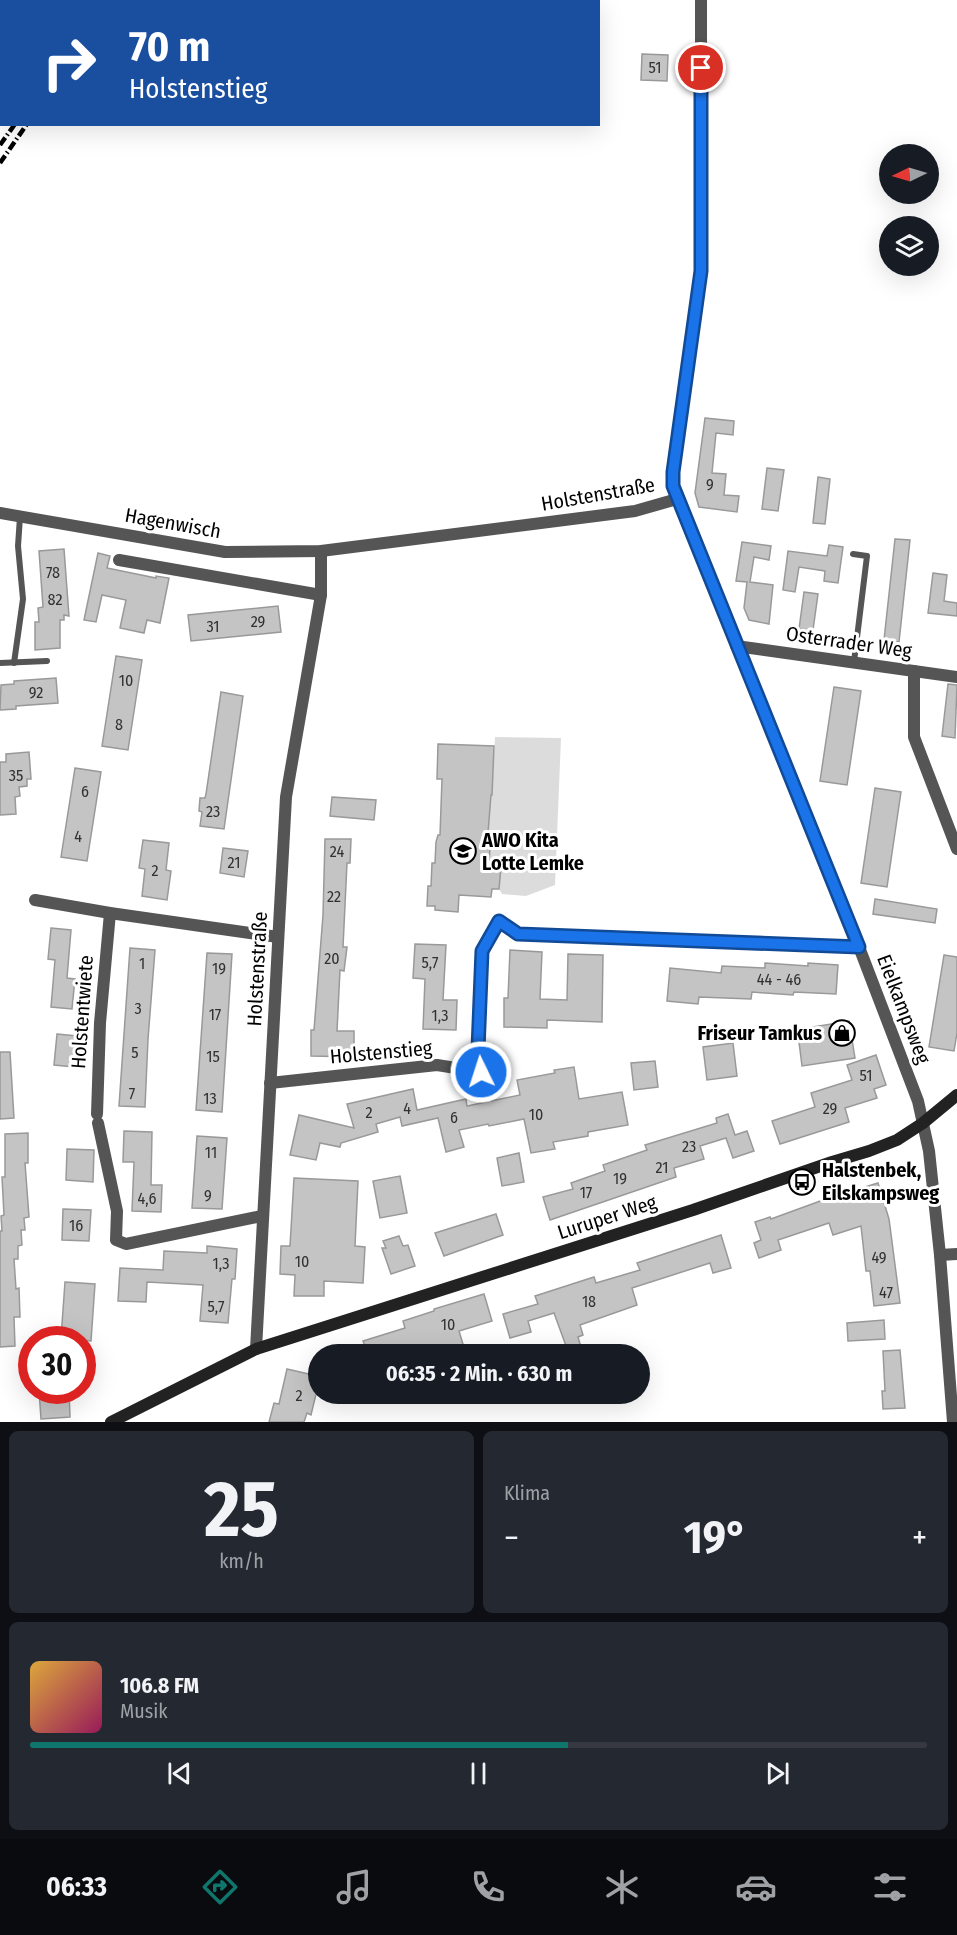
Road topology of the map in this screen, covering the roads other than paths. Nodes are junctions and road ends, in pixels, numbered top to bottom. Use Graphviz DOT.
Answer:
graph roads {
  1 [pos="701,0"];
  2 [pos="677,499"];
  3 [pos="0,513"];
  4 [pos="20,517"];
  5 [pos="321,551"];
  6 [pos="853,554"];
  7 [pos="119,560"];
  8 [pos="321,595"];
  9 [pos="736,646"];
  10 [pos="48,661"];
  11 [pos="0,663"];
  12 [pos="14,663"];
  13 [pos="854,663"];
  14 [pos="914,671"];
  15 [pos="957,677"];
  16 [pos="957,849"];
  17 [pos="35,900"];
  18 [pos="110,913"];
  19 [pos="278,937"];
  20 [pos="859,947"];
  21 [pos="270,1083"];
  22 [pos="957,1095"];
  23 [pos="922,1123"];
  24 [pos="262,1216"];
  25 [pos="957,1254"];
  26 [pos="940,1256"];
  27 [pos="256,1349"];
  28 [pos="111,1422"];
  29 [pos="953,1422"];
  1 -- 2 [label="street, Holstenstraße"];
  2 -- 5 [label="street, Holstenstraße"];
  2 -- 9 [label="street, Eielkampsweg"];
  3 -- 4 [label="street, Hagenwisch"];
  4 -- 5 [label="street, Hagenwisch"];
  4 -- 12 [label="lane"];
  5 -- 8 [label="street, Holstenstraße"];
  6 -- 13 [label="lane"];
  7 -- 8 [label="street"];
  8 -- 19 [label="street, Holstenstraße"];
  9 -- 13 [label="street, Osterrader Weg"];
  9 -- 20 [label="street, Eielkampsweg"];
  10 -- 12 [label="lane"];
  11 -- 12 [label="lane"];
  13 -- 14 [label="street, Osterrader Weg"];
  14 -- 15 [label="street, Osterrader Weg"];
  14 -- 16 [label="street"];
  17 -- 18 [label="street"];
  18 -- 19 [label="street"];
  18 -- 24 [label="street, Holstentwiete"];
  19 -- 21 [label="street, Holstenstraße"];
  20 -- 21 [label="street, Holstenstieg"];
  20 -- 23 [label="street, Eielkampsweg"];
  21 -- 24 [label="street, Holstenstraße"];
  22 -- 23 [label="street, Luruper Weg"];
  23 -- 26 [label="street, Eielkampsweg"];
  23 -- 27 [label="street, Luruper Weg"];
  24 -- 27 [label="street, Holstenstraße"];
  25 -- 26 [label="street"];
  26 -- 29 [label="street, Eielkampsweg"];
  27 -- 28 [label="street, Luruper Weg"];
}
